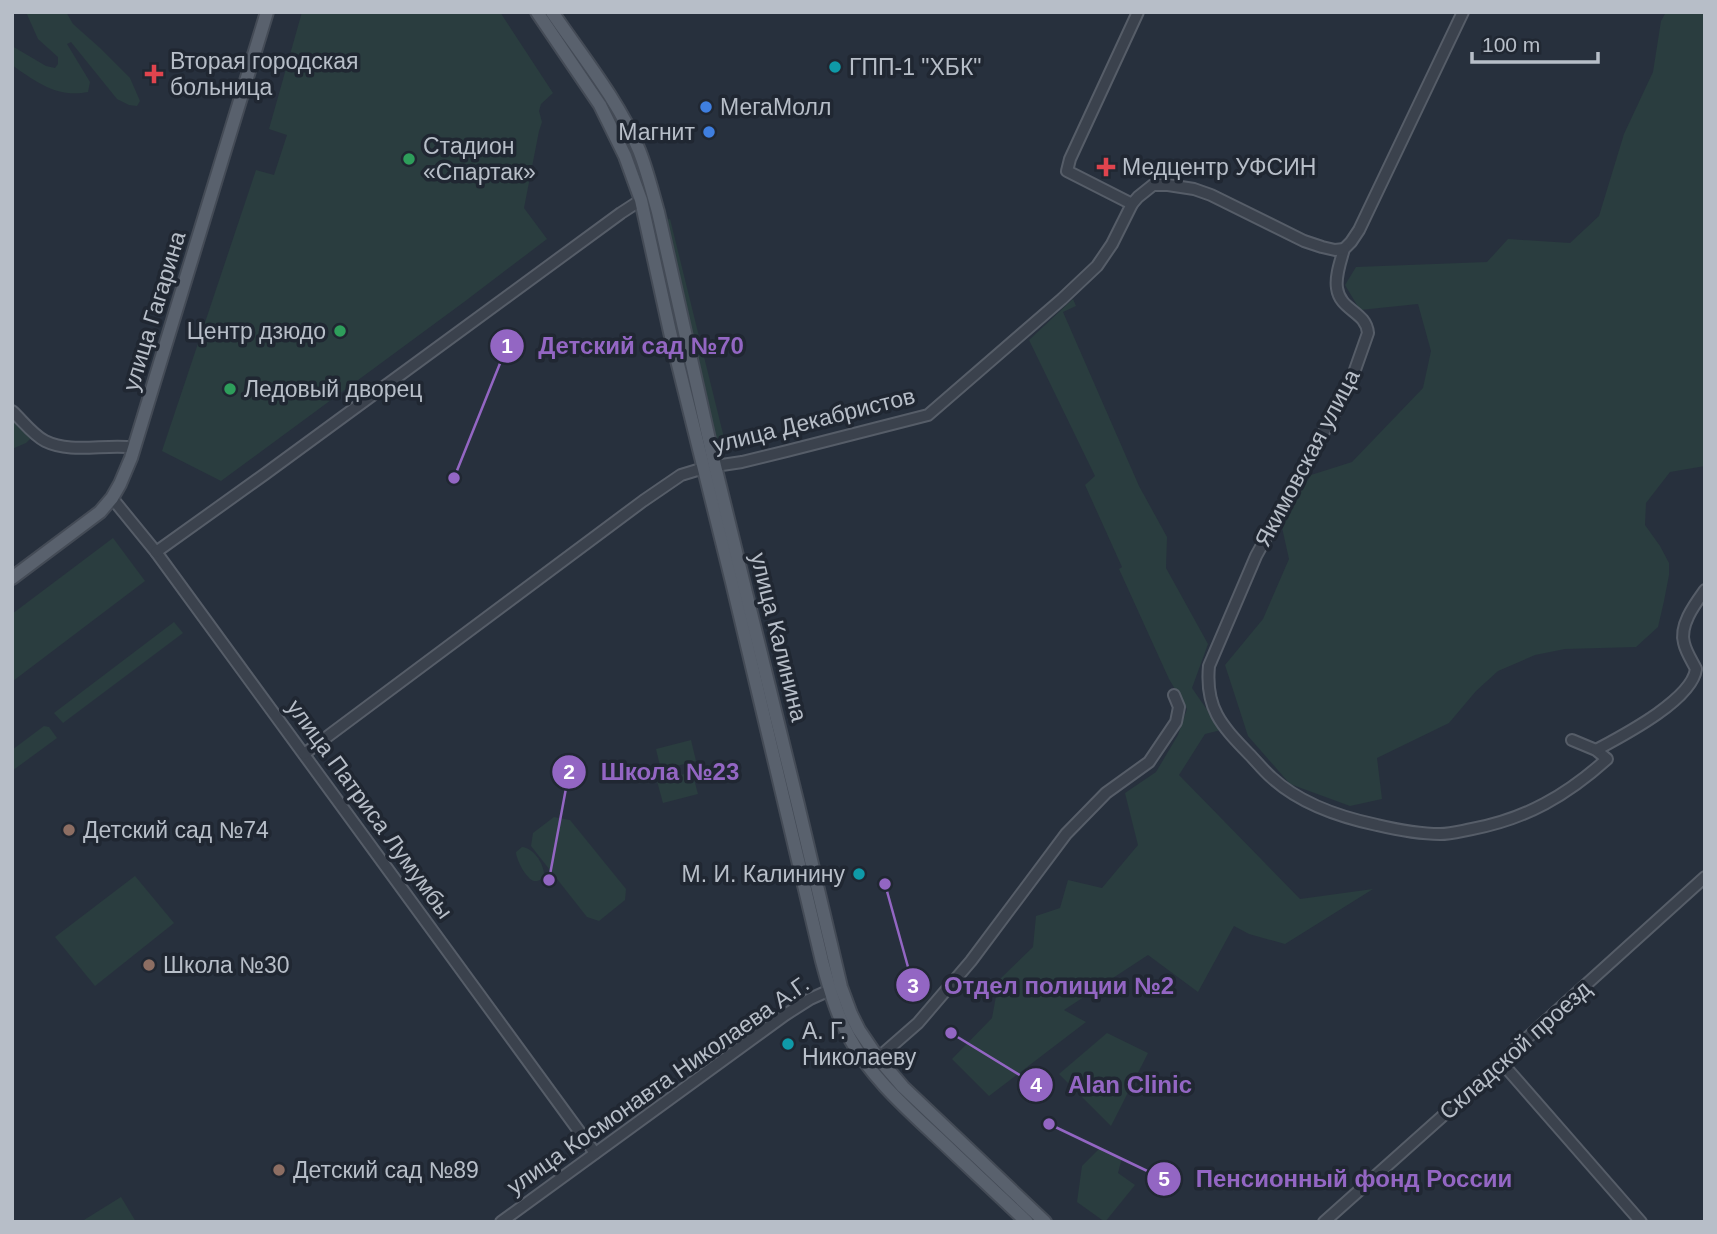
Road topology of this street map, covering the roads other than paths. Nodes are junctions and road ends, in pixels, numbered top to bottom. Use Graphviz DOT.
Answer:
graph roads {
  1 [pos="259,12"];
  2 [pos="267,12"];
  3 [pos="537,12"];
  4 [pos="552,12"];
  5 [pos="1138,12"];
  6 [pos="1463,12"];
  7 [pos="236,101"];
  8 [pos="641,200"];
  9 [pos="1132,204"];
  10 [pos="1344,248"];
  11 [pos="175,301"];
  12 [pos="12,411"];
  13 [pos="127,447"];
  14 [pos="709,467"];
  15 [pos="109,495"];
  16 [pos="156,552"];
  17 [pos="12,568"];
  18 [pos="12,578"];
  19 [pos="1705,590"];
  20 [pos="1174,695"];
  21 [pos="1572,740"];
  22 [pos="1596,751"];
  23 [pos="304,754"];
  24 [pos="1705,877"];
  25 [pos="836,988"];
  26 [pos="878,1058"];
  27 [pos="1502,1063"];
  28 [pos="595,1153"];
  29 [pos="500,1222"];
  30 [pos="1027,1222"];
  31 [pos="1045,1222"];
  32 [pos="1324,1222"];
  33 [pos="1641,1222"];
  1 -- 7 [label="main road, улица Гагарина"];
  2 -- 7 [label="main road, улица Гагарина"];
  3 -- 8 [label="main road, улица Калинина"];
  4 -- 14 [label="main road, улица Калинина"];
  5 -- 9 [label="street"];
  6 -- 10 [label="street, Якимовская улица"];
  7 -- 11 [label="main road, улица Гагарина"];
  8 -- 14 [label="main road, улица Калинина"];
  8 -- 16 [label="street"];
  9 -- 10 [label="street"];
  9 -- 14 [label="street, улица Декабристов"];
  10 -- 22 [label="street, Якимовская улица"];
  11 -- 13 [label="main road, улица Гагарина"];
  11 -- 15 [label="main road, улица Гагарина"];
  12 -- 13 [label="street"];
  13 -- 15 [label="main road, улица Гагарина"];
  14 -- 23 [label="street, улица Декабристов"];
  14 -- 25 [label="main road, улица Калинина"];
  15 -- 16 [label="street, улица Патриса Лумумбы"];
  15 -- 17 [label="main road, улица Гагарина"];
  15 -- 18 [label="main road, улица Гагарина"];
  16 -- 23 [label="street, улица Патриса Лумумбы"];
  19 -- 22 [label="street"];
  20 -- 26 [label="street"];
  21 -- 22 [label="street"];
  23 -- 28 [label="street, улица Патриса Лумумбы"];
  24 -- 27 [label="street, Складской проезд"];
  25 -- 26 [label="main road, улица Калинина"];
  25 -- 28 [label="street, улица Космонавта Николаева А.Г."];
  25 -- 30 [label="main road, улица Калинина"];
  26 -- 31 [label="main road, улица Калинина"];
  27 -- 32 [label="street, Складской проезд"];
  27 -- 33 [label="street"];
  28 -- 29 [label="street, улица Космонавта Николаева А.Г."];
}
